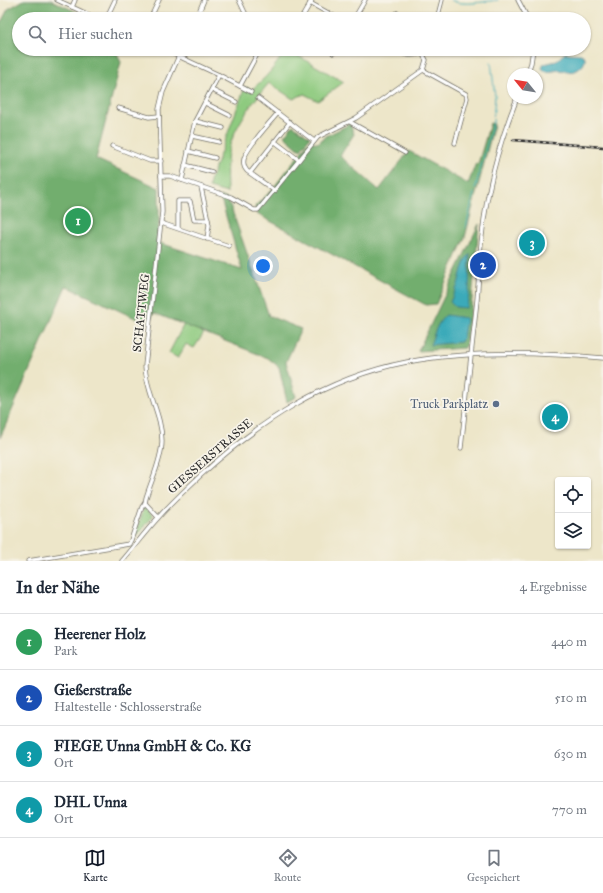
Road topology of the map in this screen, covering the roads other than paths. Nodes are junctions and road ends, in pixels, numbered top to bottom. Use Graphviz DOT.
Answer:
graph roads {
  1 [pos="57,0"];
  2 [pos="75,0"];
  3 [pos="115,0"];
  4 [pos="159,0"];
  5 [pos="204,0"];
  6 [pos="239,0"];
  7 [pos="365,0"];
  8 [pos="442,0"];
  9 [pos="518,0"];
  10 [pos="311,1"];
  11 [pos="72,7"];
  12 [pos="83,12"];
  13 [pos="109,12"];
  14 [pos="153,12"];
  15 [pos="199,12"];
  16 [pos="245,12"];
  17 [pos="305,12"];
  18 [pos="328,12"];
  19 [pos="358,12"];
  20 [pos="439,12"];
  21 [pos="524,12"];
  22 [pos="256,56"];
  23 [pos="424,56"];
  24 [pos="532,56"];
  25 [pos="179,57"];
  26 [pos="529,68"];
  27 [pos="423,70"];
  28 [pos="219,75"];
  29 [pos="240,86"];
  30 [pos="212,90"];
  31 [pos="251,92"];
  32 [pos="258,98"];
  33 [pos="236,102"];
  34 [pos="205,103"];
  35 [pos="515,104"];
  36 [pos="118,108"];
  37 [pos="278,113"];
  38 [pos="229,115"];
  39 [pos="159,116"];
  40 [pos="195,121"];
  41 [pos="290,122"];
  42 [pos="350,122"];
  43 [pos="223,128"];
  44 [pos="192,136"];
  45 [pos="274,141"];
  46 [pos="314,141"];
  47 [pos="219,142"];
  48 [pos="455,143"];
  49 [pos="112,146"];
  50 [pos="188,150"];
  51 [pos="406,153"];
  52 [pos="215,158"];
  53 [pos="299,160"];
  54 [pos="161,161"];
  55 [pos="185,165"];
  56 [pos="212,172"];
  57 [pos="250,173"];
  58 [pos="161,176"];
  59 [pos="182,180"];
  60 [pos="201,187"];
  61 [pos="275,191"];
  62 [pos="208,220"];
  63 [pos="161,223"];
  64 [pos="178,228"];
  65 [pos="207,238"];
  66 [pos="229,246"];
  67 [pos="472,354"];
  68 [pos="603,358"];
  69 [pos="461,448"];
  70 [pos="146,503"];
  71 [pos="158,517"];
  72 [pos="28,561"];
  73 [pos="122,561"];
  1 -- 11 [label="street"];
  2 -- 11 [label="street"];
  3 -- 13 [label="street"];
  4 -- 14 [label="street"];
  5 -- 15 [label="street"];
  6 -- 16 [label="street"];
  7 -- 19 [label="street"];
  8 -- 20 [label="street"];
  9 -- 21 [label="street"];
  10 -- 17 [label="street"];
  10 -- 18 [label="street"];
  11 -- 12 [label="street"];
  22 -- 29 [label="street"];
  23 -- 27 [label="street"];
  24 -- 26 [label="street"];
  25 -- 28 [label="street"];
  25 -- 39 [label="street, SCHATTWEG"];
  27 -- 42 [label="street"];
  27 -- 48 [label="street"];
  28 -- 29 [label="street"];
  28 -- 30 [label="street"];
  29 -- 31 [label="street"];
  30 -- 33 [label="street"];
  30 -- 34 [label="street"];
  32 -- 37 [label="street"];
  34 -- 38 [label="street"];
  34 -- 40 [label="street"];
  35 -- 67 [label="street"];
  36 -- 39 [label="street"];
  37 -- 41 [label="street"];
  37 -- 57 [label="street"];
  39 -- 54 [label="street, SCHATTWEG"];
  40 -- 43 [label="street"];
  40 -- 44 [label="street"];
  41 -- 45 [label="street"];
  41 -- 46 [label="street"];
  42 -- 46 [label="street"];
  42 -- 51 [label="street"];
  44 -- 47 [label="street"];
  44 -- 50 [label="street"];
  45 -- 53 [label="street"];
  45 -- 57 [label="street"];
  46 -- 53 [label="street"];
  49 -- 54 [label="street"];
  50 -- 52 [label="street"];
  50 -- 55 [label="street"];
  53 -- 61 [label="street"];
  54 -- 58 [label="street, SCHATTWEG"];
  55 -- 56 [label="street"];
  55 -- 59 [label="street"];
  57 -- 61 [label="street"];
  58 -- 59 [label="street"];
  58 -- 63 [label="street, SCHATTWEG"];
  59 -- 60 [label="street"];
  60 -- 61 [label="street"];
  60 -- 62 [label="street"];
  62 -- 64 [label="street"];
  62 -- 65 [label="street"];
  63 -- 64 [label="street"];
  63 -- 70 [label="street, SCHATTWEG"];
  64 -- 65 [label="street"];
  65 -- 66 [label="street"];
  67 -- 68 [label="street, GIESSERSTRASSE"];
  67 -- 69 [label="street"];
  67 -- 71 [label="street, GIESSERSTRASSE"];
  70 -- 71 [label="street"];
  70 -- 72 [label="street, SCHATTWEG"];
  71 -- 73 [label="street"];
}
